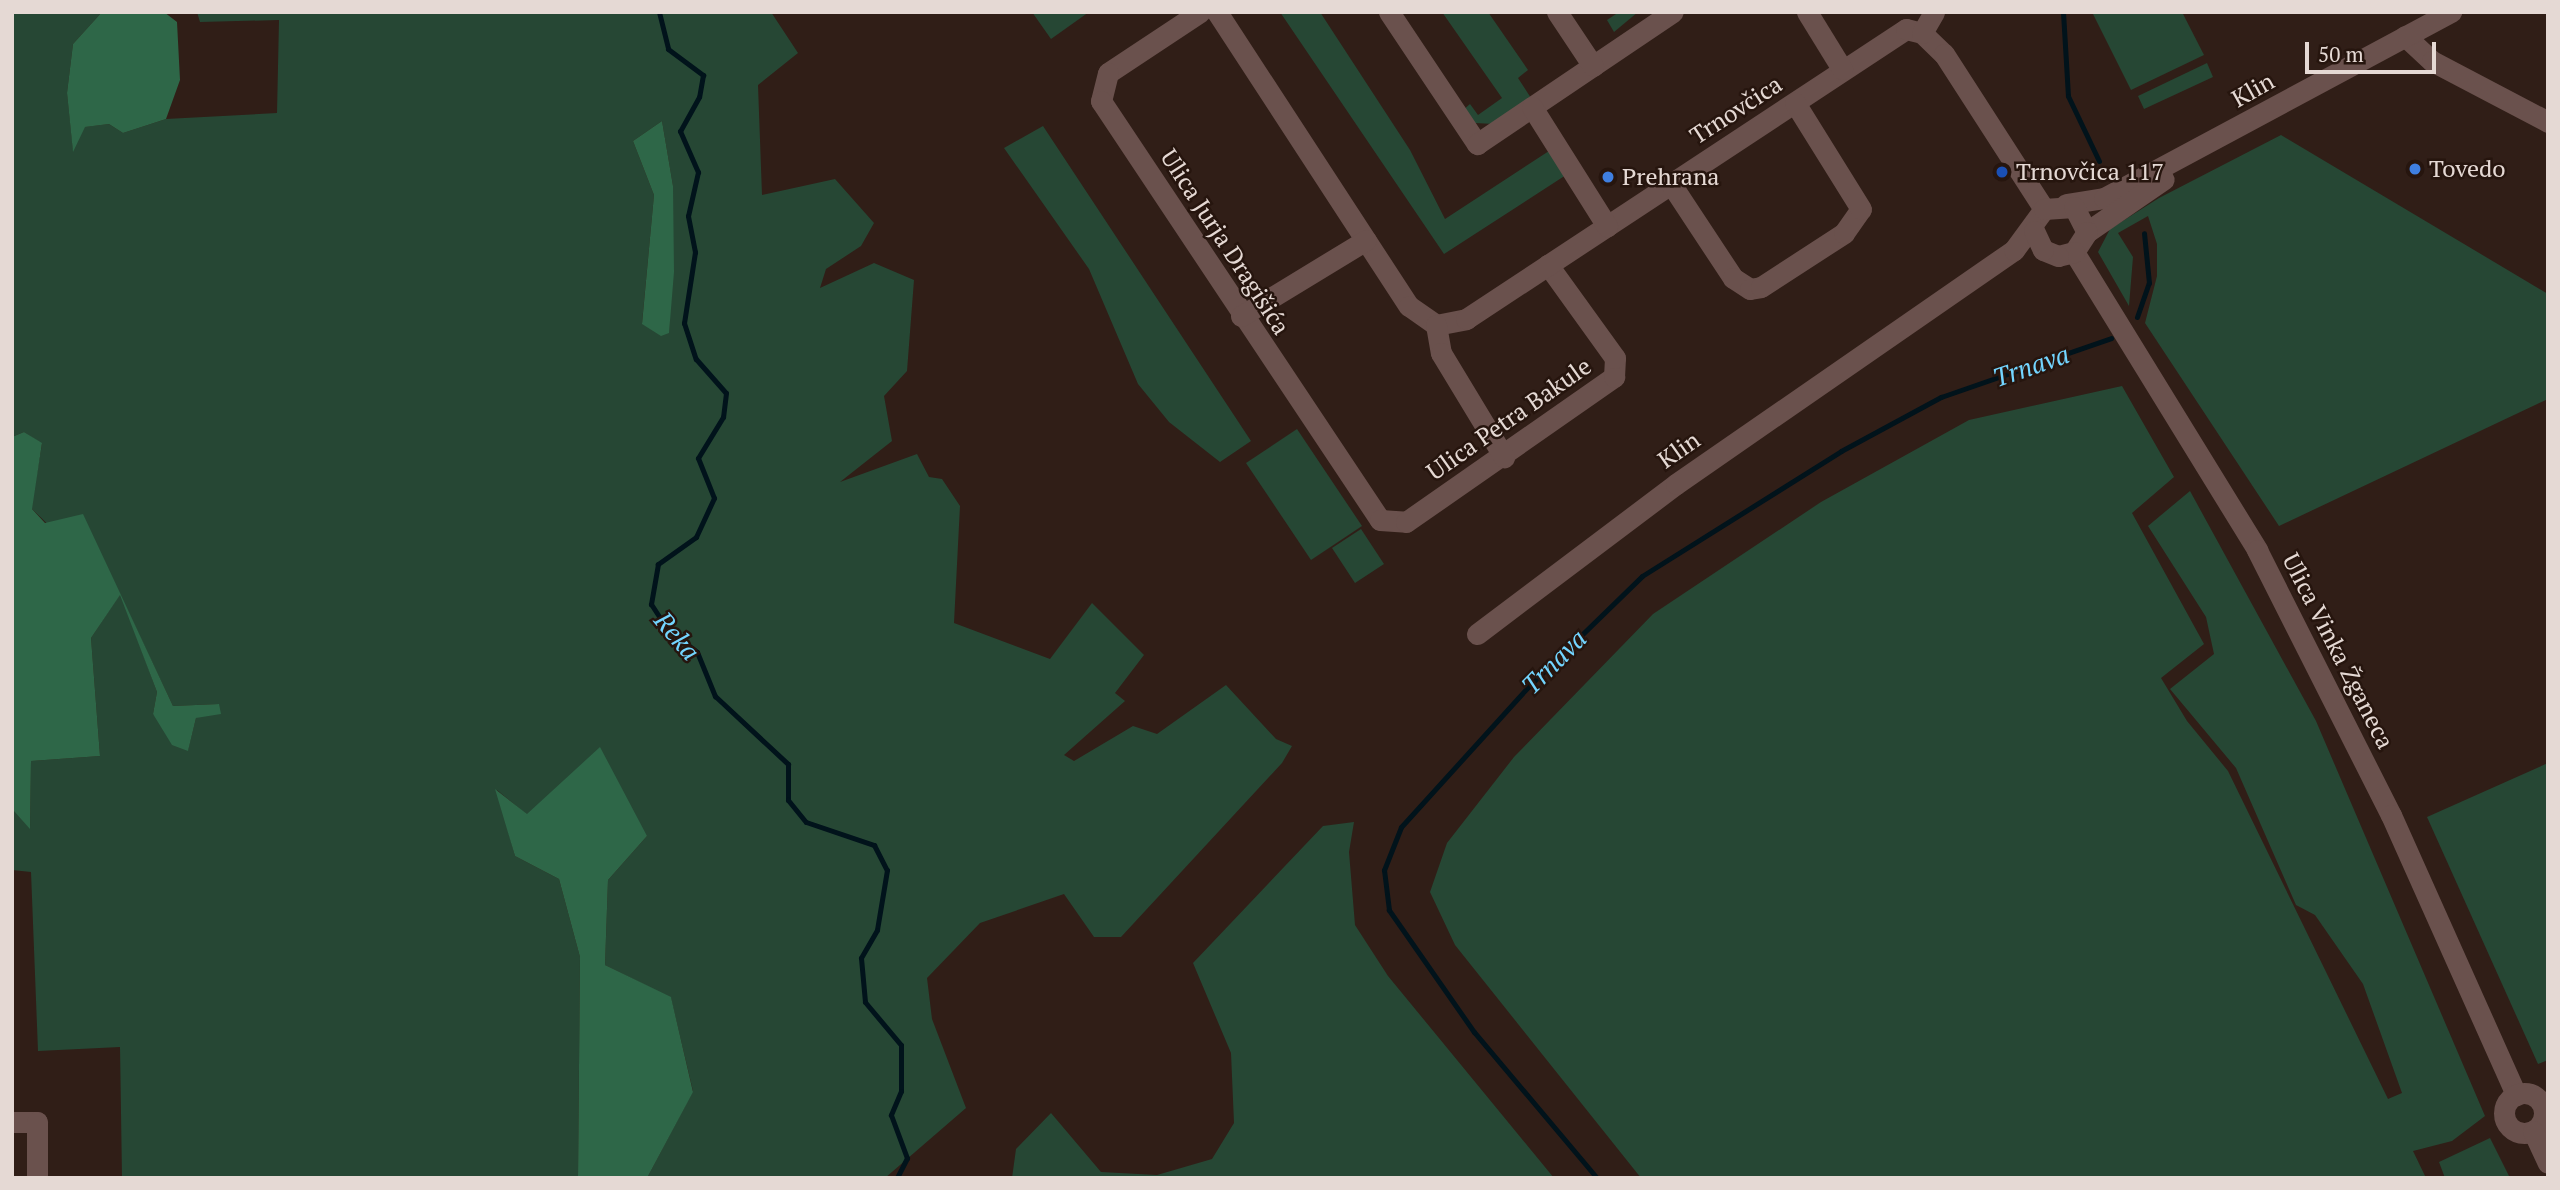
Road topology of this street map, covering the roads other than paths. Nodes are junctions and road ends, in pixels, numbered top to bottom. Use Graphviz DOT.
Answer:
graph roads {
  1 [pos="1200,12"];
  2 [pos="1217,12"];
  3 [pos="1389,12"];
  4 [pos="1557,12"];
  5 [pos="1673,12"];
  6 [pos="1807,12"];
  7 [pos="1934,12"];
  8 [pos="2451,12"];
  9 [pos="1922,33"];
  10 [pos="2405,36"];
  11 [pos="1593,66"];
  12 [pos="1842,69"];
  13 [pos="1795,103"];
  14 [pos="1532,107"];
  15 [pos="2548,122"];
  16 [pos="2229,133"];
  17 [pos="1671,184"];
  18 [pos="2066,204"];
  19 [pos="2044,209"];
  20 [pos="1607,226"];
  21 [pos="2034,230"];
  22 [pos="2087,232"];
  23 [pos="1366,240"];
  24 [pos="2074,252"];
  25 [pos="2050,254"];
  26 [pos="1548,265"];
  27 [pos="1241,316"];
  28 [pos="1917,318"];
  29 [pos="1436,325"];
  30 [pos="1504,457"];
  31 [pos="1389,524"];
  32 [pos="1477,634"];
  33 [pos="2516,1095"];
  34 [pos="2544,1099"];
  35 [pos="12,1122"];
  36 [pos="2533,1131"];
  37 [pos="2548,1163"];
  38 [pos="37,1178"];
  1 -- 27 [label="street, Ulica Jurja Dragišića"];
  2 -- 23 [label="street"];
  3 -- 14 [label="street"];
  4 -- 11 [label="street"];
  5 -- 11 [label="street"];
  6 -- 12 [label="street"];
  7 -- 9 [label="street"];
  8 -- 10 [label="street, Klin"];
  9 -- 12 [label="street, Trnovčica"];
  9 -- 19 [label="street"];
  10 -- 15 [label="street"];
  10 -- 16 [label="street, Klin"];
  11 -- 14 [label="street"];
  12 -- 13 [label="street, Trnovčica"];
  13 -- 17 [label="street, Trnovčica"];
  13 -- 17 [label="street"];
  14 -- 20 [label="street"];
  16 -- 18 [label="street, Klin"];
  16 -- 22 [label="street, Klin"];
  17 -- 20 [label="street, Trnovčica"];
  18 -- 19 [label="street"];
  18 -- 22 [label="street"];
  19 -- 21 [label="street"];
  20 -- 26 [label="street, Trnovčica"];
  21 -- 25 [label="street"];
  21 -- 28 [label="street, Klin"];
  22 -- 24 [label="street"];
  23 -- 27 [label="street"];
  23 -- 29 [label="street"];
  24 -- 25 [label="street"];
  24 -- 33 [label="street, Ulica Vinka Žganeca"];
  25 -- 28 [label="street, Klin"];
  26 -- 29 [label="street, Trnovčica"];
  26 -- 30 [label="street, Ulica Petra Bakule"];
  27 -- 31 [label="street, Ulica Jurja Dragišića"];
  28 -- 32 [label="street, Klin"];
  29 -- 30 [label="street"];
  30 -- 31 [label="street, Ulica Petra Bakule"];
  33 -- 34 [label="street"];
  33 -- 36 [label="street"];
  34 -- 36 [label="street"];
  35 -- 38 [label="street"];
  36 -- 37 [label="street"];
}
